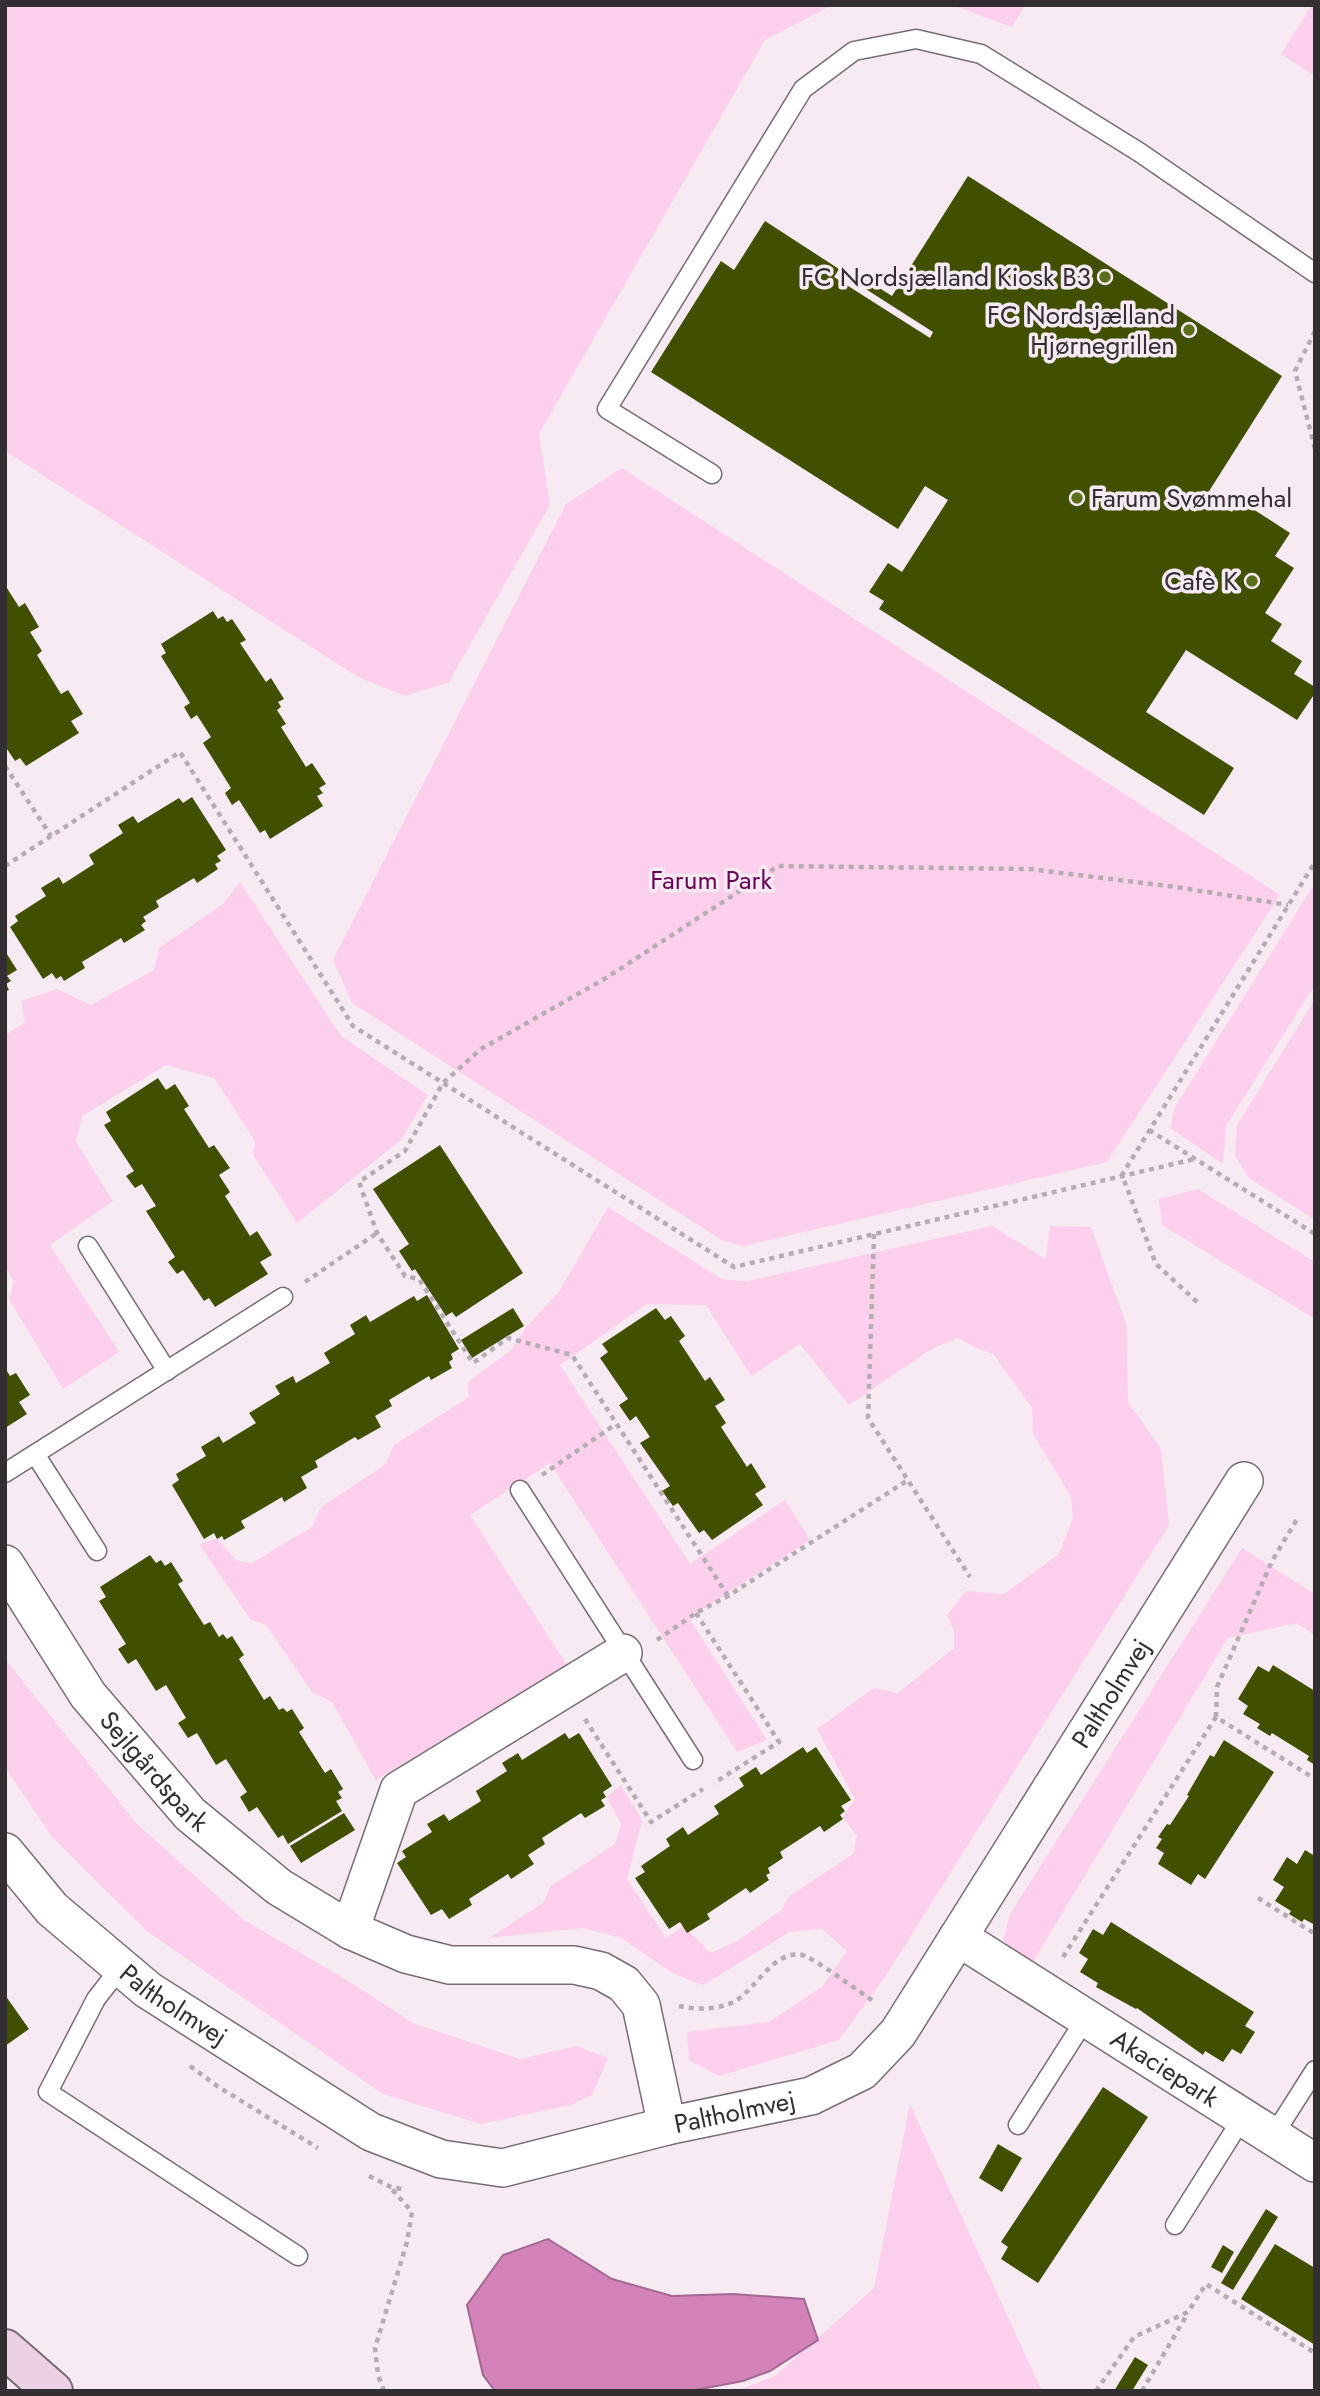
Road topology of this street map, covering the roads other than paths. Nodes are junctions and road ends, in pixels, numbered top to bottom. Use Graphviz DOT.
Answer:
graph roads {
  1 [pos="1315,273"];
  2 [pos="712,474"];
  3 [pos="88,1246"];
  4 [pos="282,1297"];
  5 [pos="167,1371"];
  6 [pos="35,1454"];
  7 [pos="5,1473"];
  8 [pos="1244,1481"];
  9 [pos="520,1490"];
  10 [pos="97,1551"];
  11 [pos="5,1564"];
  12 [pos="626,1656"];
  13 [pos="693,1760"];
  14 [pos="5,1852"];
  15 [pos="350,1930"];
  16 [pos="958,1937"];
  17 [pos="121,1967"];
  18 [pos="1086,2018"];
  19 [pos="1315,2070"];
  20 [pos="1018,2125"];
  21 [pos="667,2126"];
  22 [pos="1258,2127"];
  23 [pos="1315,2163"];
  24 [pos="1175,2225"];
  25 [pos="298,2256"];
  26 [pos="5,2349"];
  27 [pos="53,2391"];
  1 -- 2 [label="lane"];
  3 -- 5 [label="lane"];
  4 -- 5 [label="lane"];
  5 -- 6 [label="lane"];
  6 -- 7 [label="lane"];
  6 -- 10 [label="lane"];
  8 -- 16 [label="street, Paltholmvej"];
  9 -- 12 [label="lane"];
  11 -- 15 [label="street, Sejlgårdspark"];
  12 -- 13 [label="lane"];
  12 -- 15 [label="street"];
  14 -- 17 [label="street, Paltholmvej"];
  15 -- 21 [label="street, Sejlgårdspark"];
  16 -- 18 [label="street, Akaciepark"];
  16 -- 21 [label="street, Paltholmvej"];
  17 -- 21 [label="street, Paltholmvej"];
  17 -- 25 [label="lane"];
  18 -- 20 [label="lane, Akaciepark"];
  18 -- 22 [label="street, Akaciepark"];
  19 -- 22 [label="lane, Akaciepark"];
  22 -- 23 [label="street, Akaciepark"];
  22 -- 24 [label="lane, Akaciepark"];
  26 -- 27 [label="main road"];
}
